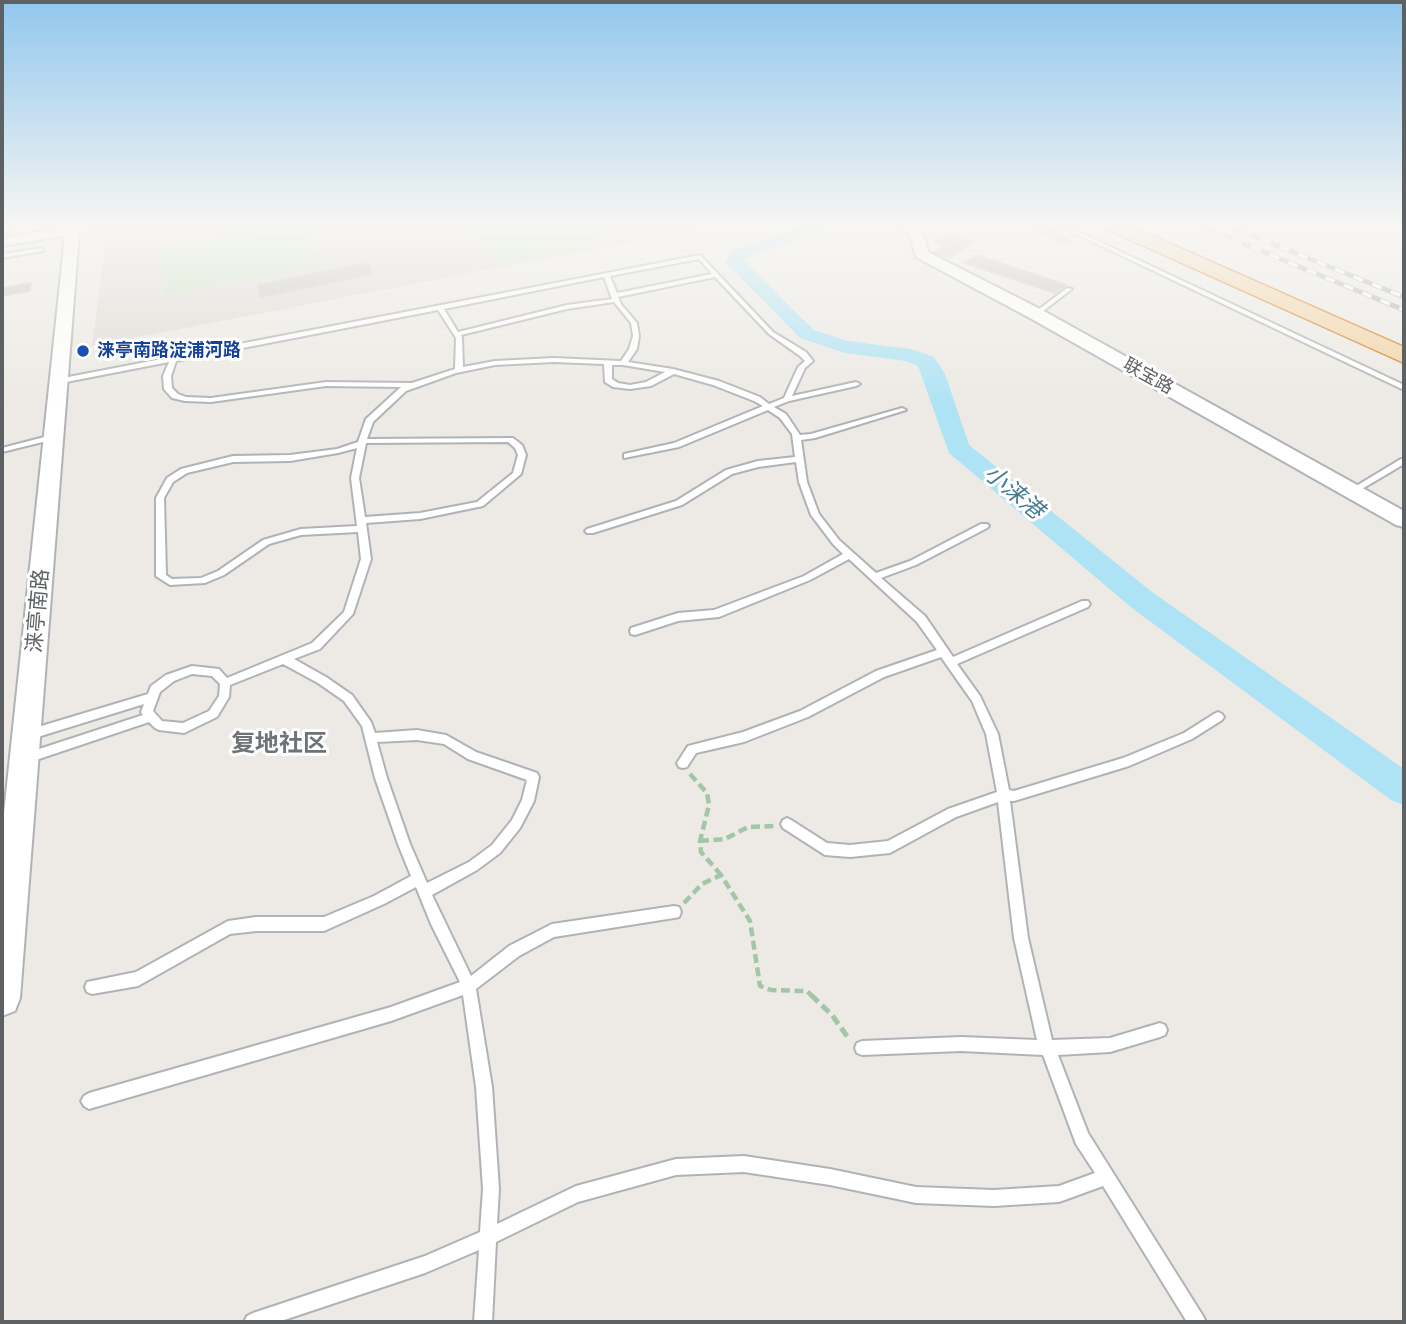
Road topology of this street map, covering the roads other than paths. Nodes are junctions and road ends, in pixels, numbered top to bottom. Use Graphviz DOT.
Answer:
graph roads {
  1 [pos="68,286"];
  2 [pos="558,286"];
  3 [pos="611,286"];
  4 [pos="669,286"];
  5 [pos="727,286"];
  6 [pos="982,286"];
  7 [pos="1188,286"];
  8 [pos="1229,286"];
  9 [pos="1254,286"];
  10 [pos="1262,286"];
  11 [pos="1294,286"];
  12 [pos="1069,289"];
  13 [pos="615,298"];
  14 [pos="441,309"];
  15 [pos="1036,314"];
  16 [pos="1368,317"];
  17 [pos="457,334"];
  18 [pos="1404,345"];
  19 [pos="1404,356"];
  20 [pos="173,360"];
  21 [pos="608,362"];
  22 [pos="623,363"];
  23 [pos="459,370"];
  24 [pos="673,371"];
  25 [pos="1404,372"];
  26 [pos="61,381"];
  27 [pos="856,384"];
  28 [pos="412,386"];
  29 [pos="1404,388"];
  30 [pos="787,399"];
  31 [pos="770,407"];
  32 [pos="902,410"];
  33 [pos="56,436"];
  34 [pos="796,438"];
  35 [pos="362,443"];
  36 [pos="2,450"];
  37 [pos="627,456"];
  38 [pos="800,459"];
  39 [pos="1404,461"];
  40 [pos="1352,491"];
  41 [pos="1404,520"];
  42 [pos="360,524"];
  43 [pos="985,526"];
  44 [pos="590,531"];
  45 [pos="850,554"];
  46 [pos="876,576"];
  47 [pos="1084,604"];
  48 [pos="635,631"];
  49 [pos="944,652"];
  50 [pos="284,659"];
  51 [pos="951,662"];
  52 [pos="225,683"];
  53 [pos="153,697"];
  54 [pos="151,717"];
  55 [pos="1218,717"];
  56 [pos="370,738"];
  57 [pos="26,747"];
  58 [pos="683,763"];
  59 [pos="1003,795"];
  60 [pos="787,824"];
  61 [pos="421,885"];
  62 [pos="674,912"];
  63 [pos="470,986"];
  64 [pos="92,987"];
  65 [pos="2,998"];
  66 [pos="1160,1030"];
  67 [pos="862,1048"];
  68 [pos="1048,1048"];
  69 [pos="89,1101"];
  70 [pos="1106,1177"];
  71 [pos="489,1237"];
  72 [pos="253,1322"];
  73 [pos="482,1322"];
  74 [pos="1197,1322"];
  1 -- 26 [label="street, 涞亭南路"];
  2 -- 14 [label="lane"];
  3 -- 13 [label="lane"];
  4 -- 13 [label="lane"];
  5 -- 30 [label="lane"];
  6 -- 15 [label="street, 联宝路"];
  7 -- 29 [label="lane"];
  8 -- 25 [label="highway"];
  9 -- 19 [label="highway"];
  10 -- 18 [label="highway"];
  11 -- 16 [label="highway"];
  12 -- 15 [label="lane"];
  13 -- 17 [label="lane"];
  13 -- 22 [label="lane"];
  14 -- 17 [label="lane"];
  14 -- 20 [label="lane"];
  15 -- 40 [label="street, 联宝路"];
  17 -- 23 [label="lane"];
  20 -- 26 [label="lane"];
  20 -- 28 [label="lane"];
  21 -- 22 [label="lane"];
  21 -- 23 [label="lane"];
  21 -- 24 [label="lane"];
  22 -- 24 [label="lane"];
  23 -- 28 [label="lane"];
  24 -- 31 [label="lane"];
  26 -- 33 [label="street, 涞亭南路"];
  27 -- 30 [label="lane"];
  28 -- 35 [label="lane"];
  30 -- 31 [label="lane"];
  31 -- 34 [label="lane"];
  31 -- 37 [label="lane"];
  32 -- 34 [label="lane"];
  33 -- 36 [label="lane"];
  33 -- 57 [label="street, 涞亭南路"];
  34 -- 38 [label="lane"];
  35 -- 42 [label="lane"];
  35 -- 42 [label="lane"];
  35 -- 42 [label="lane"];
  38 -- 44 [label="lane"];
  38 -- 45 [label="lane"];
  39 -- 40 [label="lane"];
  40 -- 41 [label="street, 联宝路"];
  42 -- 50 [label="lane"];
  43 -- 46 [label="lane"];
  45 -- 46 [label="lane"];
  45 -- 48 [label="lane"];
  46 -- 49 [label="lane"];
  47 -- 51 [label="lane"];
  49 -- 51 [label="lane"];
  49 -- 58 [label="lane"];
  50 -- 52 [label="lane"];
  50 -- 56 [label="lane"];
  51 -- 59 [label="lane"];
  52 -- 53 [label="lane"];
  52 -- 54 [label="lane"];
  53 -- 54 [label="lane"];
  53 -- 57 [label="lane"];
  54 -- 57 [label="lane"];
  55 -- 59 [label="lane"];
  56 -- 61 [label="lane"];
  56 -- 61 [label="lane"];
  57 -- 65 [label="street, 涞亭南路"];
  59 -- 60 [label="lane"];
  59 -- 68 [label="lane"];
  61 -- 63 [label="lane"];
  61 -- 64 [label="lane"];
  62 -- 63 [label="lane"];
  63 -- 69 [label="lane"];
  63 -- 71 [label="lane"];
  66 -- 68 [label="lane"];
  67 -- 68 [label="lane"];
  68 -- 70 [label="lane"];
  70 -- 71 [label="lane"];
  70 -- 74 [label="lane"];
  71 -- 72 [label="lane"];
  71 -- 73 [label="lane"];
}
